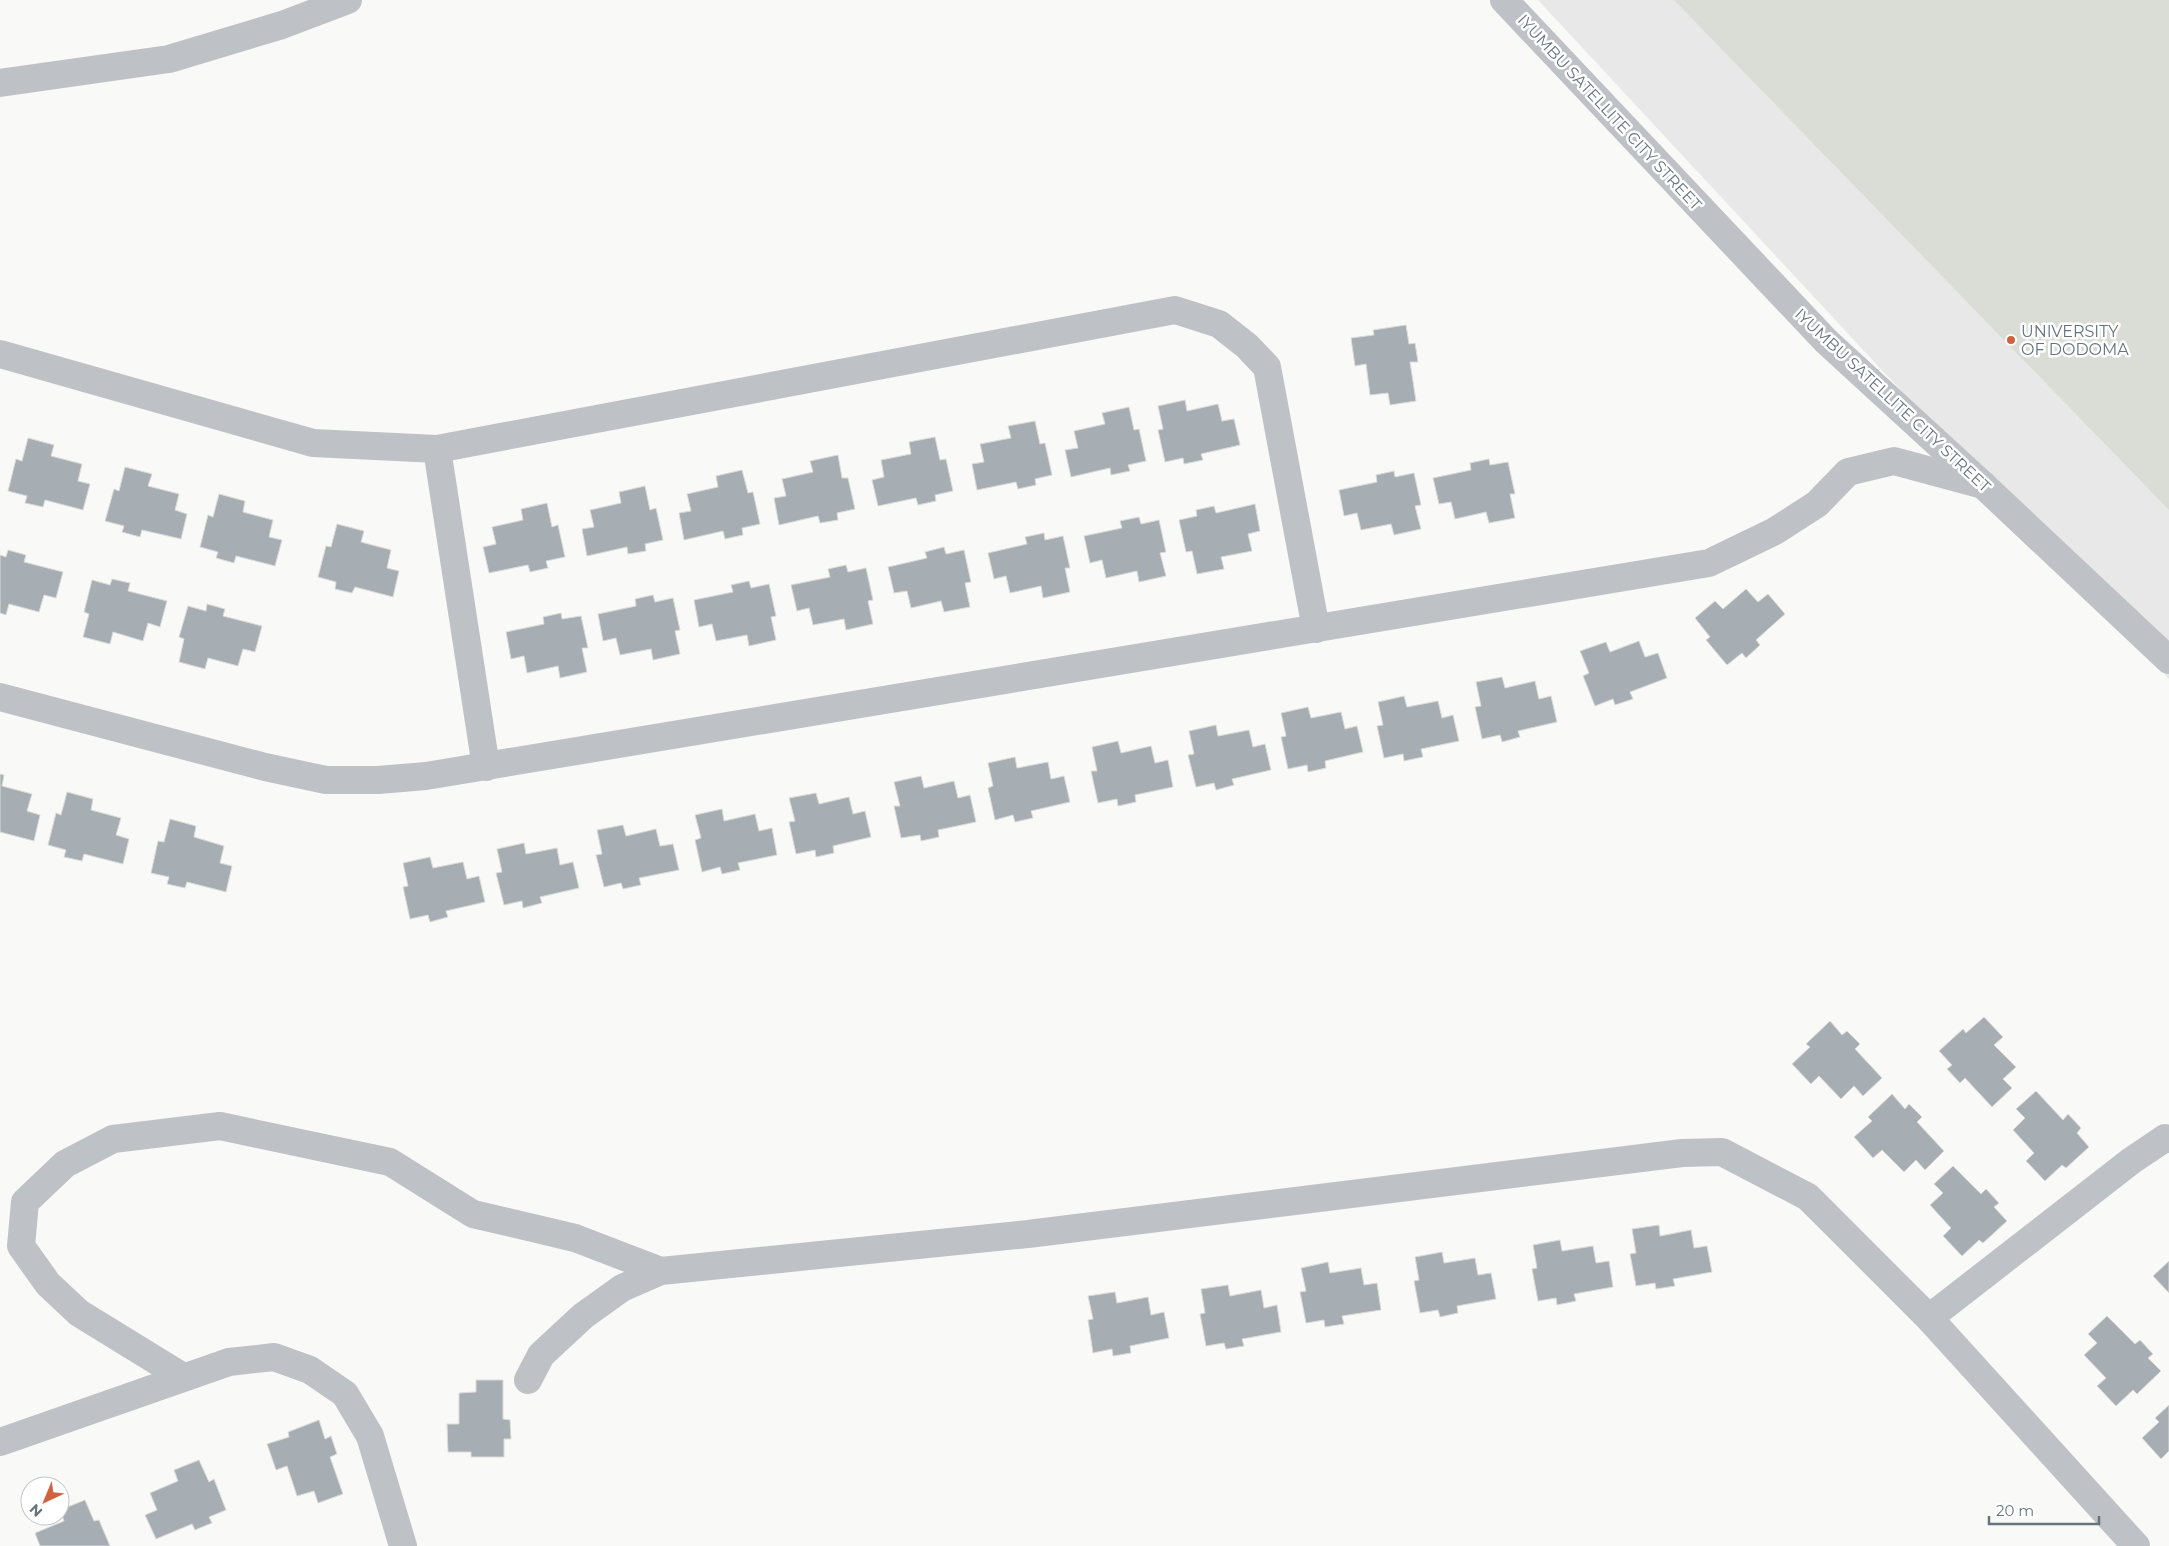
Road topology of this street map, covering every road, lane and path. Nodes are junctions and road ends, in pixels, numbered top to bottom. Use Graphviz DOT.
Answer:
graph roads {
  1 [pos="348,0"];
  2 [pos="1504,0"];
  3 [pos="0,83"];
  4 [pos="0,354"];
  5 [pos="436,450"];
  6 [pos="1983,485"];
  7 [pos="1316,629"];
  8 [pos="2169,660"];
  9 [pos="0,697"];
  10 [pos="486,767"];
  11 [pos="2169,1139"];
  12 [pos="661,1271"];
  13 [pos="1929,1318"];
  14 [pos="183,1377"];
  15 [pos="528,1380"];
  16 [pos="0,1442"];
  17 [pos="403,1546"];
  18 [pos="2136,1546"];
  1 -- 3 [label="street"];
  2 -- 6 [label="street, IYUMBU SATELLITE CITY STREET"];
  4 -- 5 [label="street"];
  5 -- 7 [label="street"];
  5 -- 10 [label="street"];
  6 -- 7 [label="street"];
  6 -- 8 [label="street, IYUMBU SATELLITE CITY STREET"];
  7 -- 10 [label="street"];
  9 -- 10 [label="street"];
  11 -- 13 [label="street"];
  12 -- 13 [label="street"];
  12 -- 14 [label="street"];
  12 -- 15 [label="street"];
  13 -- 18 [label="street"];
  14 -- 16 [label="street"];
  14 -- 17 [label="street"];
}
